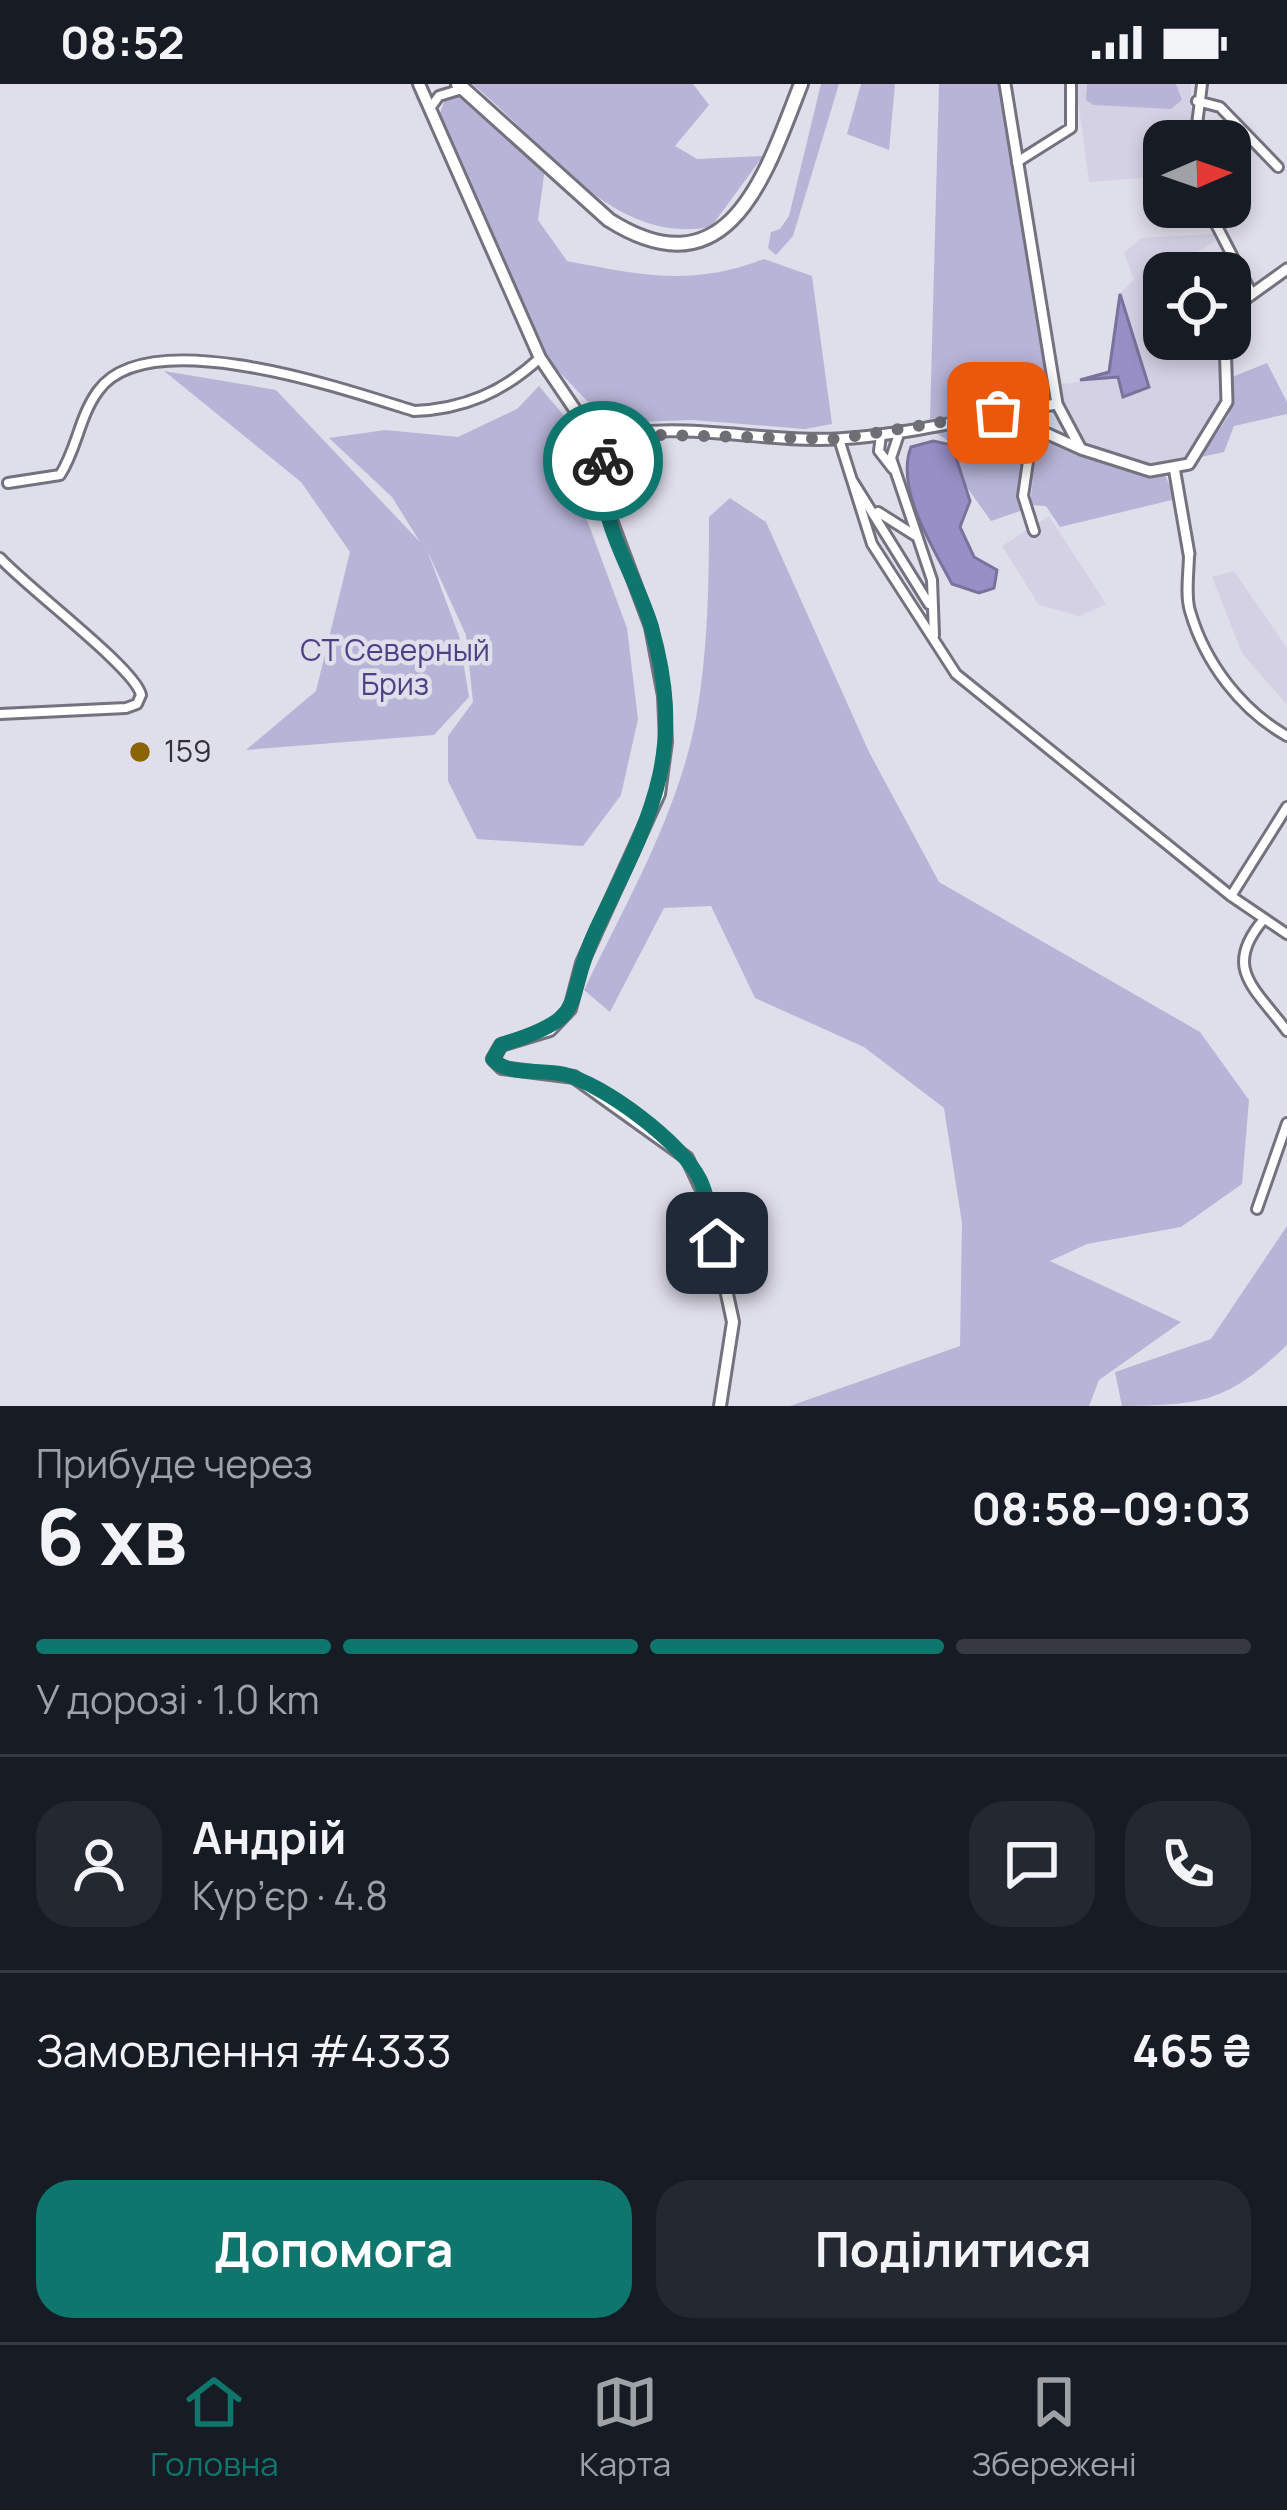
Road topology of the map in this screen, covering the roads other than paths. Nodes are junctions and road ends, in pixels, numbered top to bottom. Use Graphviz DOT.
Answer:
graph roads {
  1 [pos="419,84"];
  2 [pos="801,84"];
  3 [pos="1005,84"];
  4 [pos="1071,84"];
  5 [pos="1202,84"];
  6 [pos="461,87"];
  7 [pos="1197,101"];
  8 [pos="430,109"];
  9 [pos="1196,120"];
  10 [pos="1017,161"];
  11 [pos="1278,167"];
  12 [pos="1287,269"];
  13 [pos="1251,292"];
  14 [pos="540,358"];
  15 [pos="1225,360"];
  16 [pos="1057,404"];
  17 [pos="998,413"];
  18 [pos="586,422"];
  19 [pos="1033,424"];
  20 [pos="900,431"];
  21 [pos="620,434"];
  22 [pos="881,435"];
  23 [pos="839,439"];
  24 [pos="597,440"];
  25 [pos="1081,448"];
  26 [pos="1174,467"];
  27 [pos="895,470"];
  28 [pos="604,474"];
  29 [pos="853,480"];
  30 [pos="4,484"];
  31 [pos="874,510"];
  32 [pos="1034,531"];
  33 [pos="918,536"];
  34 [pos="1190,554"];
  35 [pos="0,558"];
  36 [pos="930,606"];
  37 [pos="934,636"];
  38 [pos="0,714"];
  39 [pos="1287,736"];
  40 [pos="1287,807"];
  41 [pos="1231,896"];
  42 [pos="1264,919"];
  43 [pos="1287,934"];
  44 [pos="1287,1031"];
  45 [pos="1287,1123"];
  46 [pos="1257,1209"];
  47 [pos="720,1406"];
  1 -- 8 [label="main road"];
  2 -- 6 [label="main road"];
  3 -- 10 [label="street"];
  4 -- 10 [label="street"];
  5 -- 7 [label="street"];
  6 -- 8 [label="street"];
  7 -- 9 [label="street"];
  7 -- 11 [label="street"];
  8 -- 14 [label="main road"];
  10 -- 16 [label="street"];
  12 -- 13 [label="street"];
  14 -- 18 [label="main road"];
  14 -- 30 [label="street"];
  15 -- 26 [label="street"];
  16 -- 17 [label="street"];
  16 -- 25 [label="street"];
  17 -- 19 [label="street"];
  17 -- 20 [label="street"];
  18 -- 21 [label="street"];
  18 -- 24 [label="main road"];
  19 -- 25 [label="street"];
  19 -- 32 [label="street"];
  20 -- 22 [label="street"];
  20 -- 27 [label="street"];
  21 -- 23 [label="street"];
  21 -- 24 [label="street"];
  21 -- 28 [label="street"];
  22 -- 23 [label="street"];
  22 -- 27 [label="street"];
  23 -- 29 [label="street"];
  24 -- 28 [label="main road"];
  25 -- 26 [label="street"];
  26 -- 34 [label="street"];
  27 -- 33 [label="street"];
  28 -- 47 [label="main road"];
  29 -- 31 [label="street"];
  29 -- 37 [label="street"];
  31 -- 33 [label="street"];
  31 -- 36 [label="street"];
  33 -- 36 [label="street"];
  34 -- 39 [label="street"];
  35 -- 38 [label="street"];
  36 -- 37 [label="street"];
  37 -- 41 [label="street"];
  40 -- 41 [label="street"];
  41 -- 43 [label="street"];
  42 -- 44 [label="street"];
  45 -- 46 [label="street"];
}
